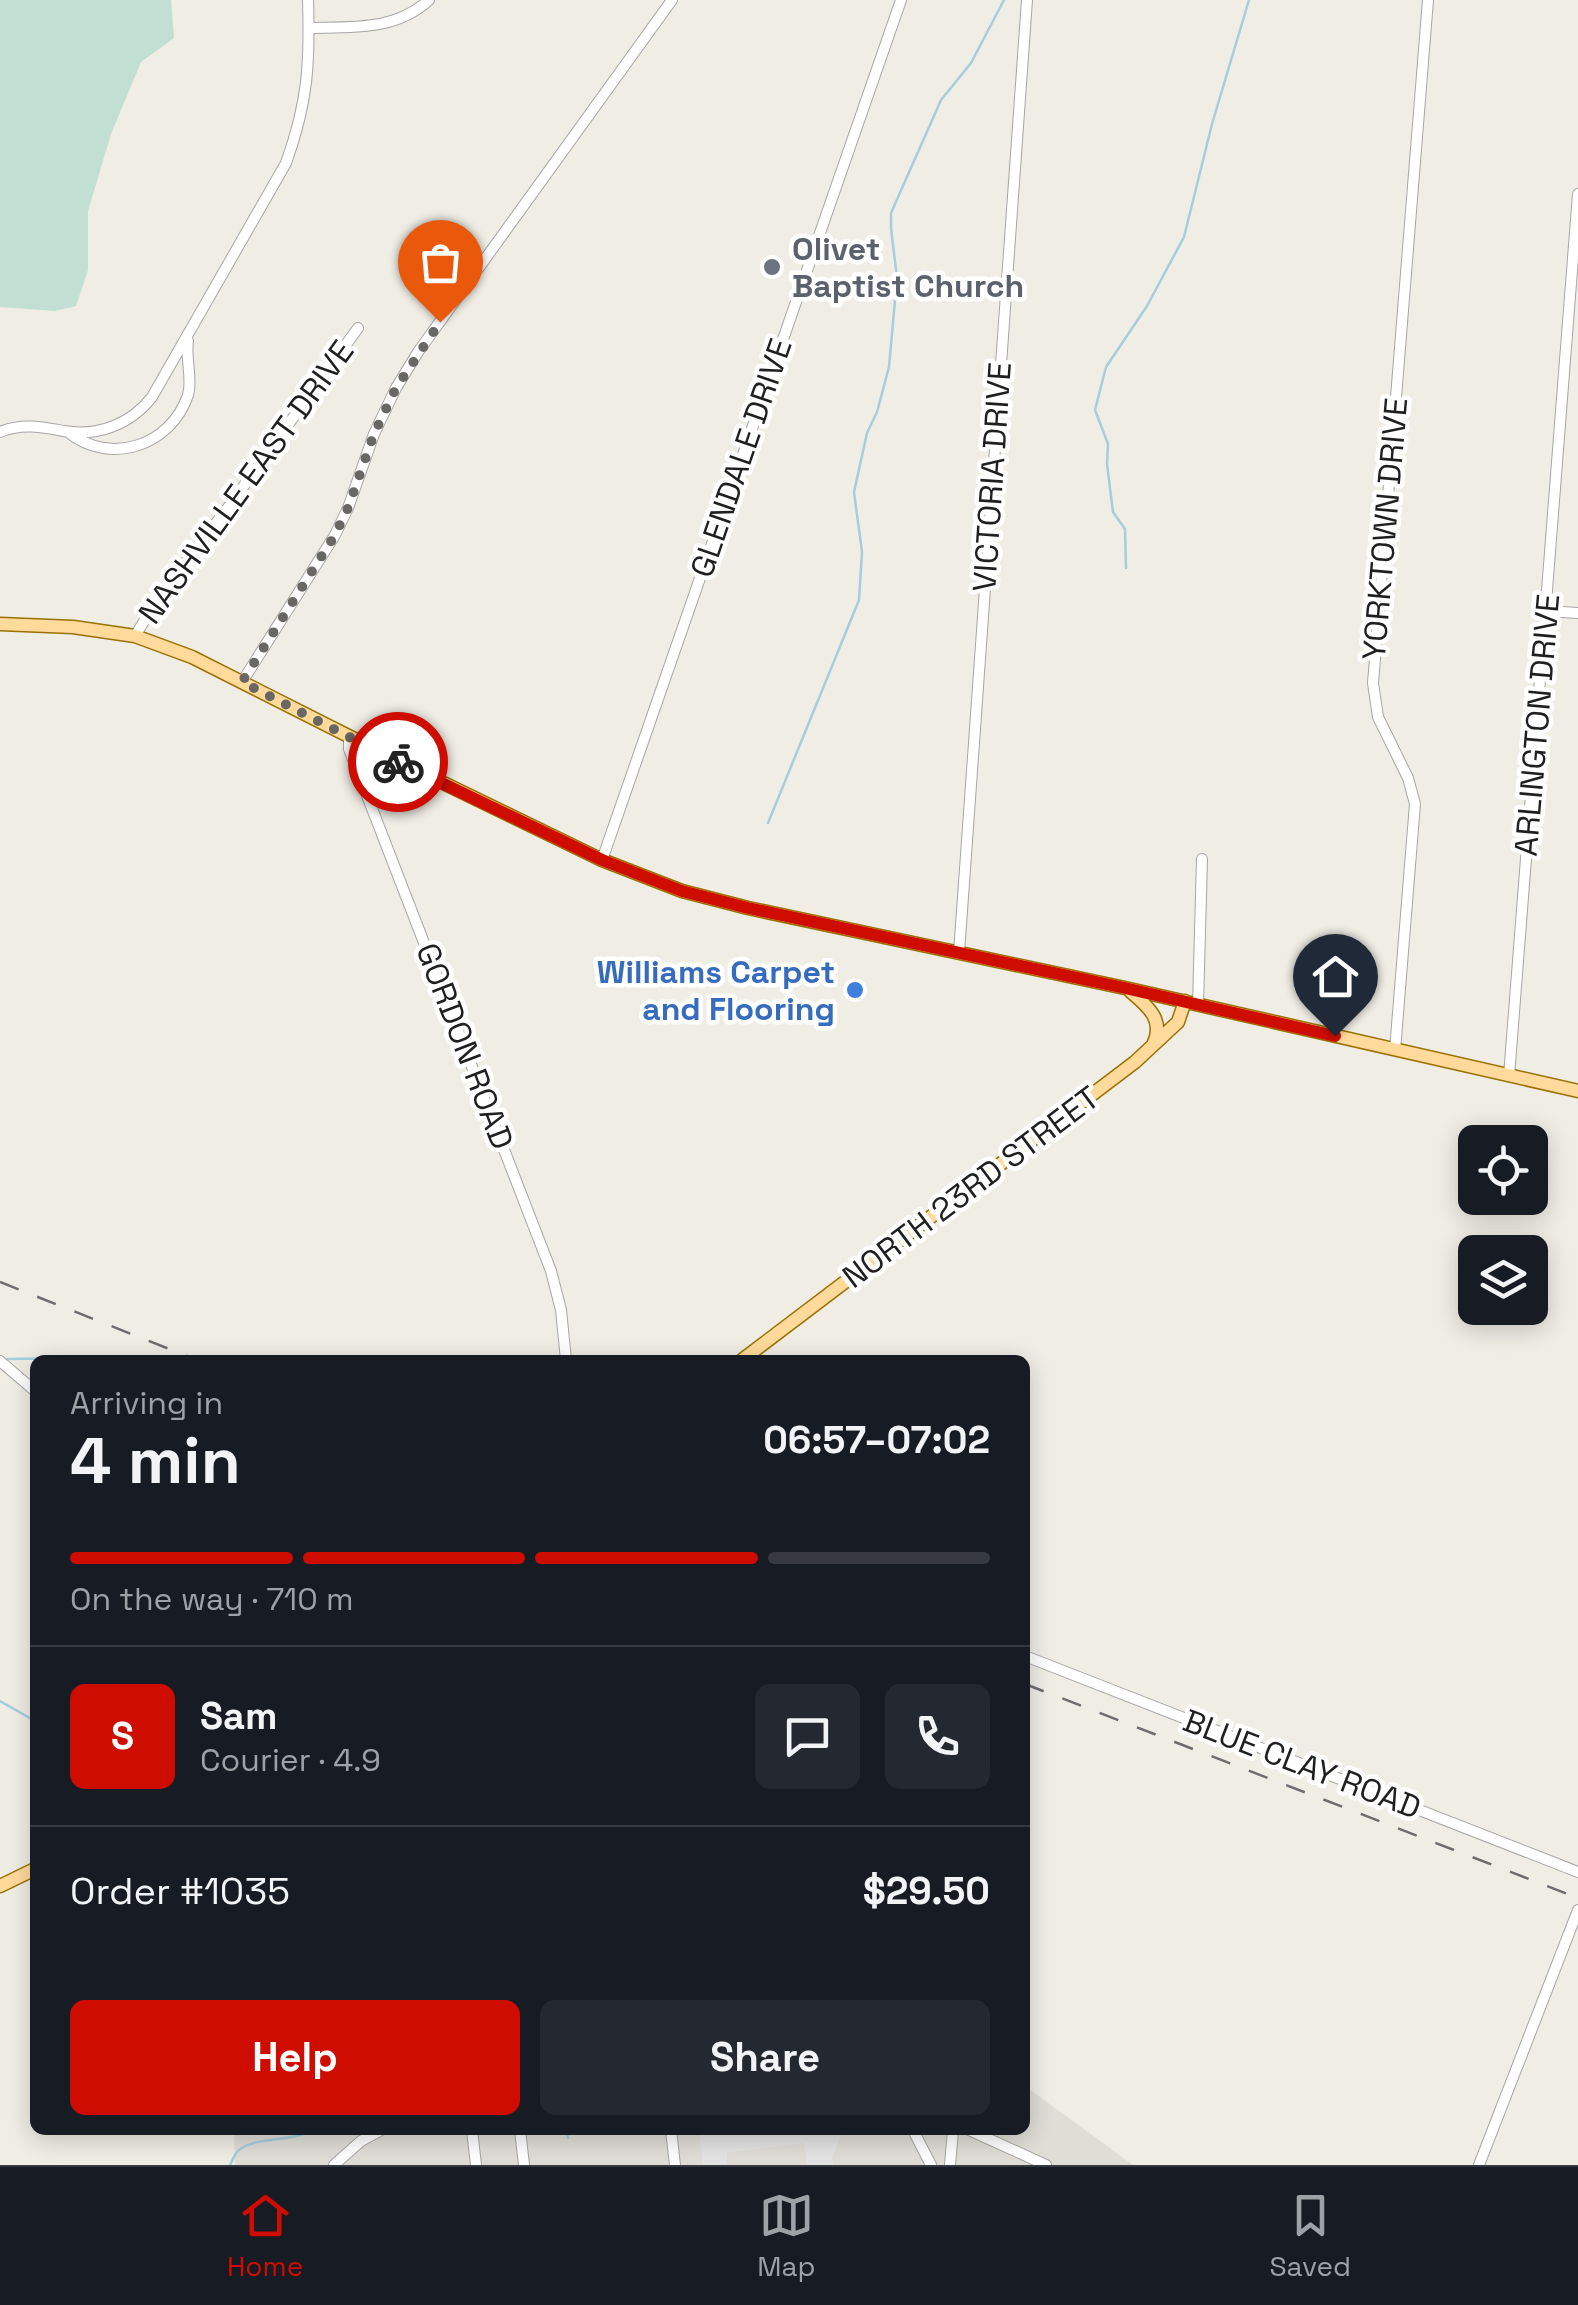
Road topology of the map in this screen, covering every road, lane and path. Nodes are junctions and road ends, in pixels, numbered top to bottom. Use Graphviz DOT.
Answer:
graph roads {
  1 [pos="308,0"];
  2 [pos="428,0"];
  3 [pos="672,0"];
  4 [pos="900,0"];
  5 [pos="1026,0"];
  6 [pos="1428,0"];
  7 [pos="309,28"];
  8 [pos="1578,194"];
  9 [pos="358,328"];
  10 [pos="188,336"];
  11 [pos="0,432"];
  12 [pos="67,432"];
  13 [pos="1546,612"];
  14 [pos="1578,613"];
  15 [pos="0,624"];
  16 [pos="135,636"];
  17 [pos="242,682"];
  18 [pos="349,736"];
  19 [pos="1202,859"];
  20 [pos="602,860"];
  21 [pos="959,954"];
  22 [pos="1125,988"];
  23 [pos="1192,1003"];
  24 [pos="1150,1050"];
  25 [pos="1395,1050"];
  26 [pos="1510,1076"];
  27 [pos="1578,1091"];
  28 [pos="566,1355"];
  29 [pos="749,1355"];
  30 [pos="0,1361"];
  31 [pos="30,1386"];
  32 [pos="1030,1658"];
  33 [pos="30,1871"];
  34 [pos="1578,1872"];
  35 [pos="0,1886"];
  36 [pos="1578,1910"];
  37 [pos="372,2135"];
  38 [pos="473,2135"];
  39 [pos="521,2135"];
  40 [pos="672,2135"];
  41 [pos="916,2135"];
  42 [pos="953,2135"];
  43 [pos="980,2135"];
  44 [pos="334,2165"];
  45 [pos="476,2165"];
  46 [pos="524,2165"];
  47 [pos="675,2165"];
  48 [pos="931,2165"];
  49 [pos="950,2165"];
  50 [pos="1046,2165"];
  51 [pos="1480,2165"];
  1 -- 7 [label="street"];
  2 -- 7 [label="street"];
  3 -- 17 [label="street"];
  4 -- 20 [label="street, GLENDALE DRIVE"];
  5 -- 21 [label="street, VICTORIA DRIVE"];
  6 -- 25 [label="street, YORKTOWN DRIVE"];
  7 -- 10 [label="street"];
  8 -- 13 [label="street, ARLINGTON DRIVE"];
  9 -- 16 [label="street, NASHVILLE EAST DRIVE"];
  10 -- 12 [label="street"];
  10 -- 12 [label="street"];
  11 -- 12 [label="street"];
  13 -- 14 [label="street"];
  13 -- 26 [label="street, ARLINGTON DRIVE"];
  15 -- 16 [label="main road"];
  16 -- 17 [label="main road"];
  17 -- 18 [label="main road"];
  18 -- 20 [label="main road"];
  18 -- 28 [label="street, GORDON ROAD"];
  19 -- 23 [label="street"];
  20 -- 21 [label="main road"];
  21 -- 22 [label="main road"];
  22 -- 23 [label="main road"];
  22 -- 24 [label="main road"];
  23 -- 24 [label="main road, NORTH 23RD STREET"];
  23 -- 25 [label="main road"];
  24 -- 29 [label="main road, NORTH 23RD STREET"];
  25 -- 26 [label="main road"];
  26 -- 27 [label="main road"];
  30 -- 31 [label="street"];
  32 -- 34 [label="street, BLUE CLAY ROAD"];
  33 -- 35 [label="main road"];
  36 -- 51 [label="street"];
  37 -- 44 [label="street"];
  38 -- 45 [label="street"];
  39 -- 46 [label="street"];
  40 -- 47 [label="street"];
  41 -- 48 [label="street"];
  42 -- 49 [label="street"];
  43 -- 50 [label="street"];
}
